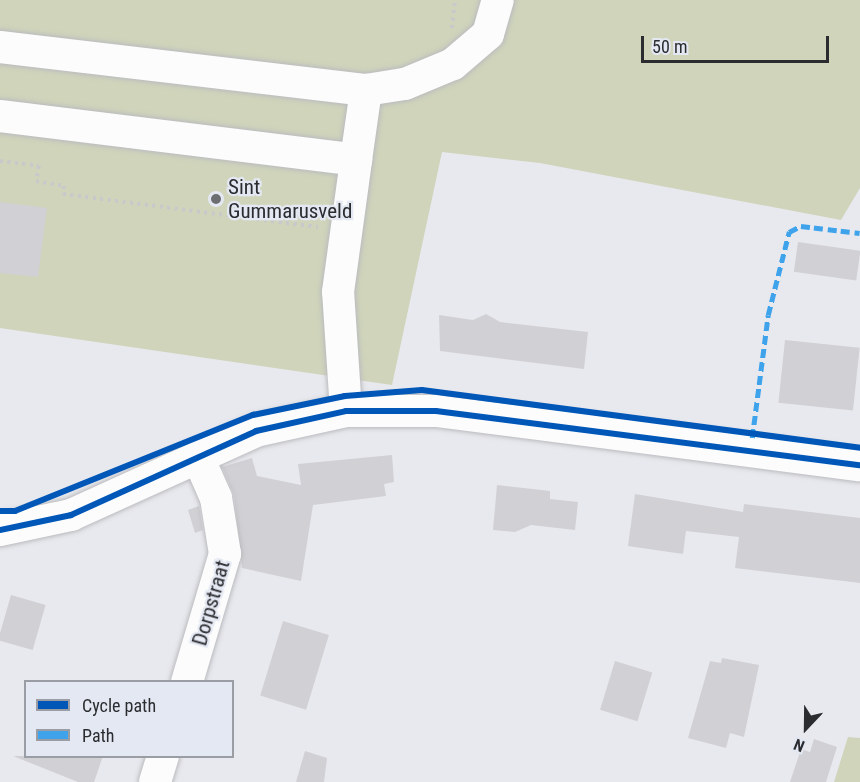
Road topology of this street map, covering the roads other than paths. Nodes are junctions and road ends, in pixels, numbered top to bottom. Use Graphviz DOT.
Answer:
graph roads {
  1 [pos="498,0"];
  2 [pos="0,47"];
  3 [pos="366,90"];
  4 [pos="0,116"];
  5 [pos="356,160"];
  6 [pos="346,411"];
  7 [pos="198,457"];
  8 [pos="860,465"];
  9 [pos="0,530"];
  10 [pos="188,680"];
  11 [pos="163,758"];
  12 [pos="155,782"];
  1 -- 3 [label="street"];
  2 -- 3 [label="street"];
  3 -- 5 [label="street"];
  4 -- 5 [label="street"];
  5 -- 6 [label="street"];
  6 -- 7 [label="street"];
  6 -- 8 [label="street"];
  7 -- 9 [label="street"];
  7 -- 10 [label="street, Dorpstraat"];
  11 -- 12 [label="street"];
}
